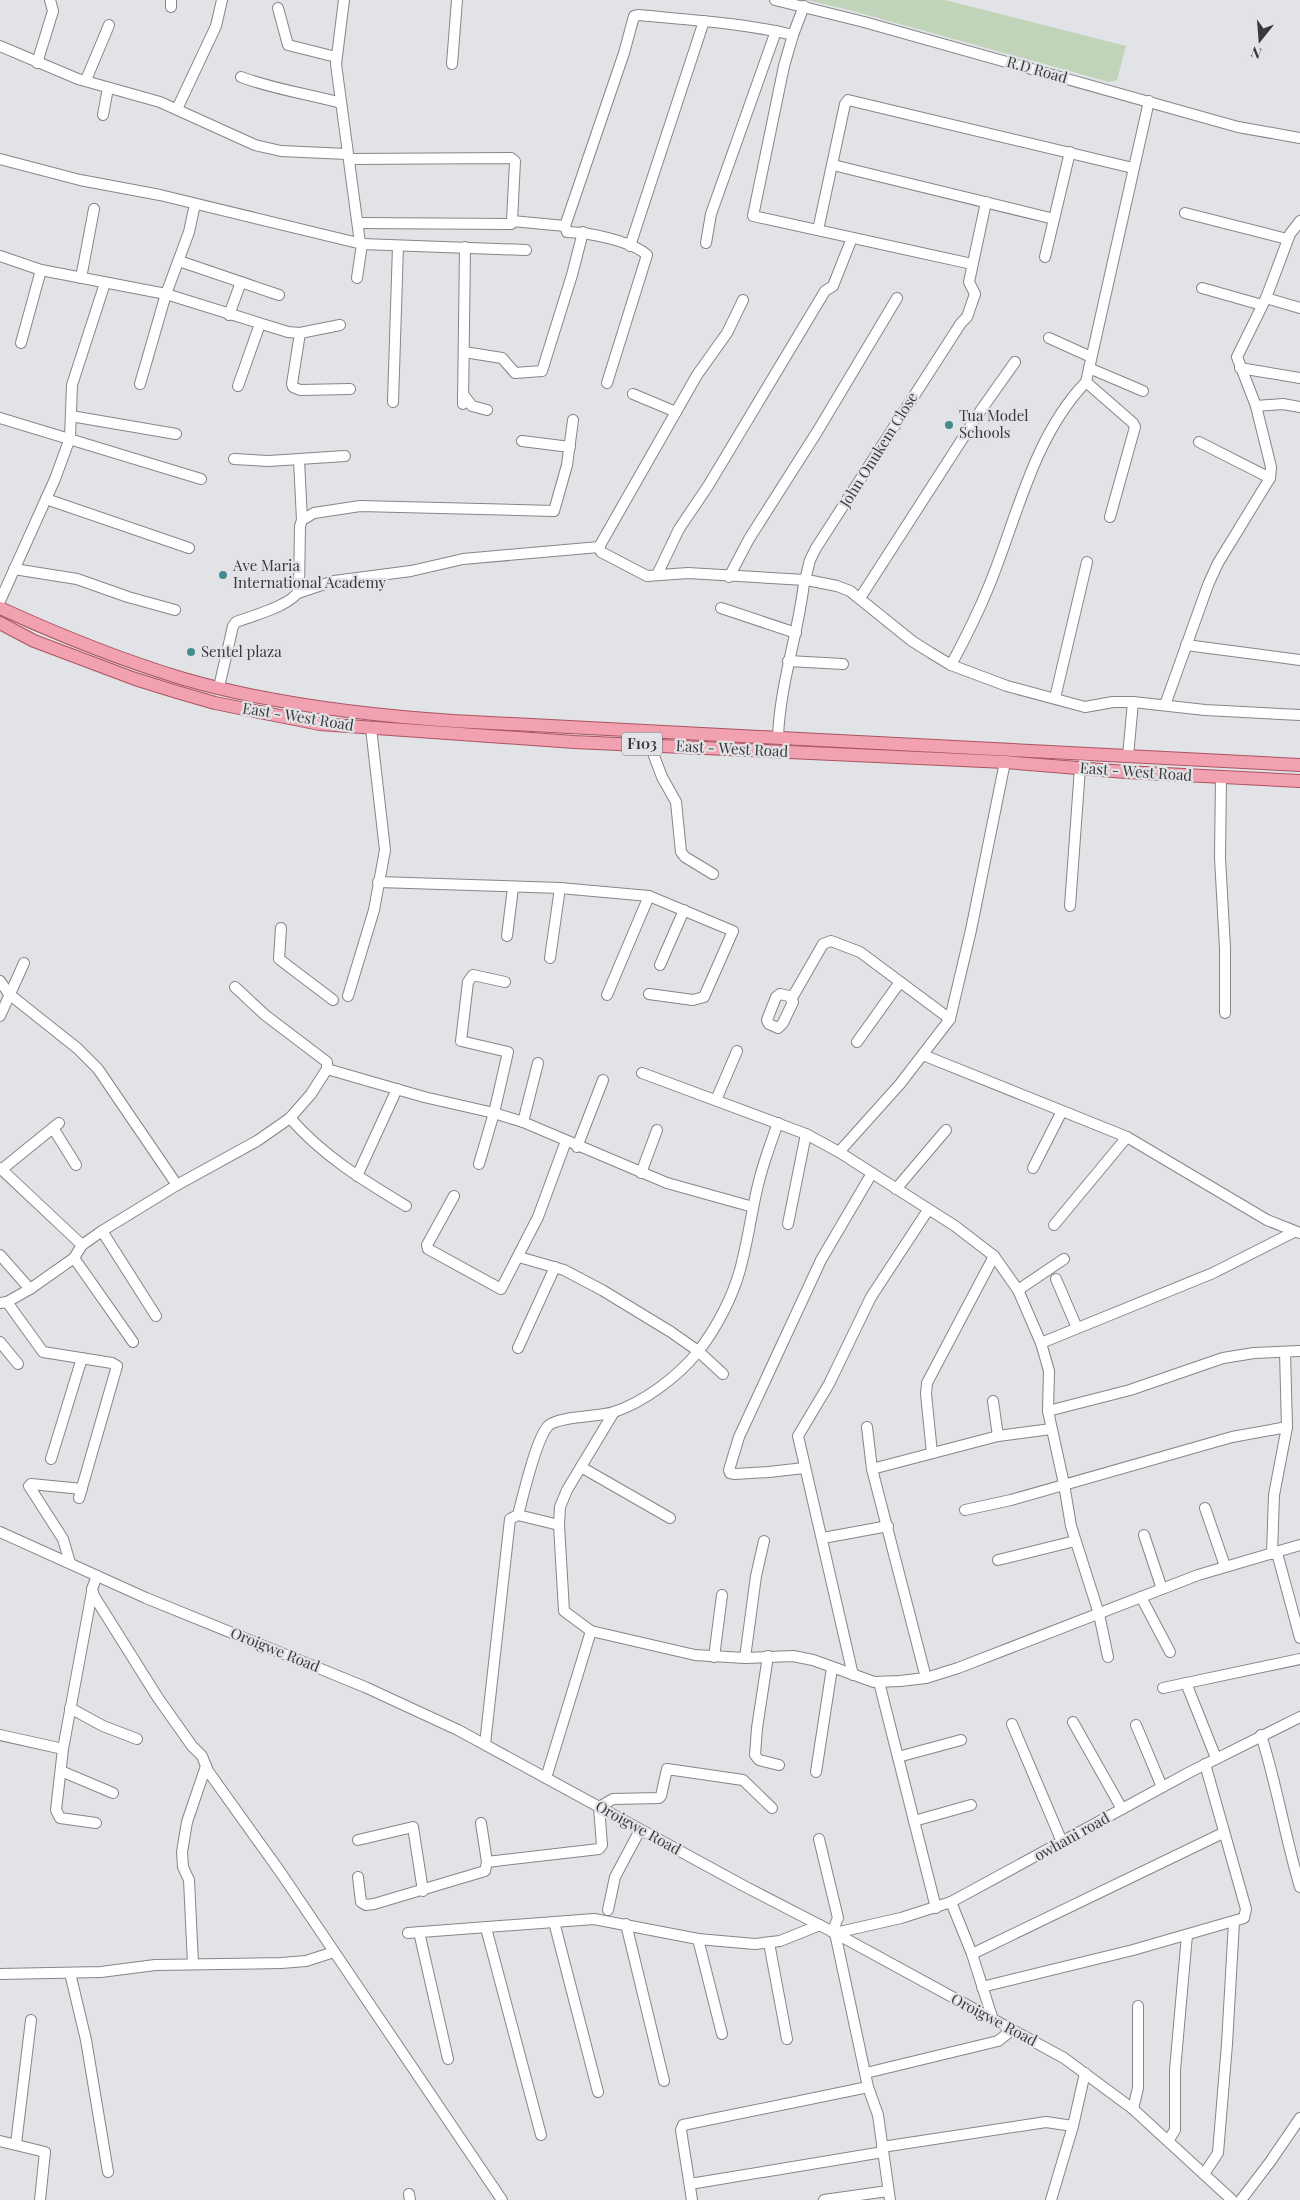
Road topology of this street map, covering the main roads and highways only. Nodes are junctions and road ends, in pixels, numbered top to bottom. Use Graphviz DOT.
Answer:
graph roads {
  1 [pos="0,608"];
  2 [pos="0,623"];
  3 [pos="1300,765"];
  4 [pos="1300,781"];
  1 -- 3 [label="main road, East - West Road / F103"];
  2 -- 4 [label="main road, East - West Road / F103"];
}
